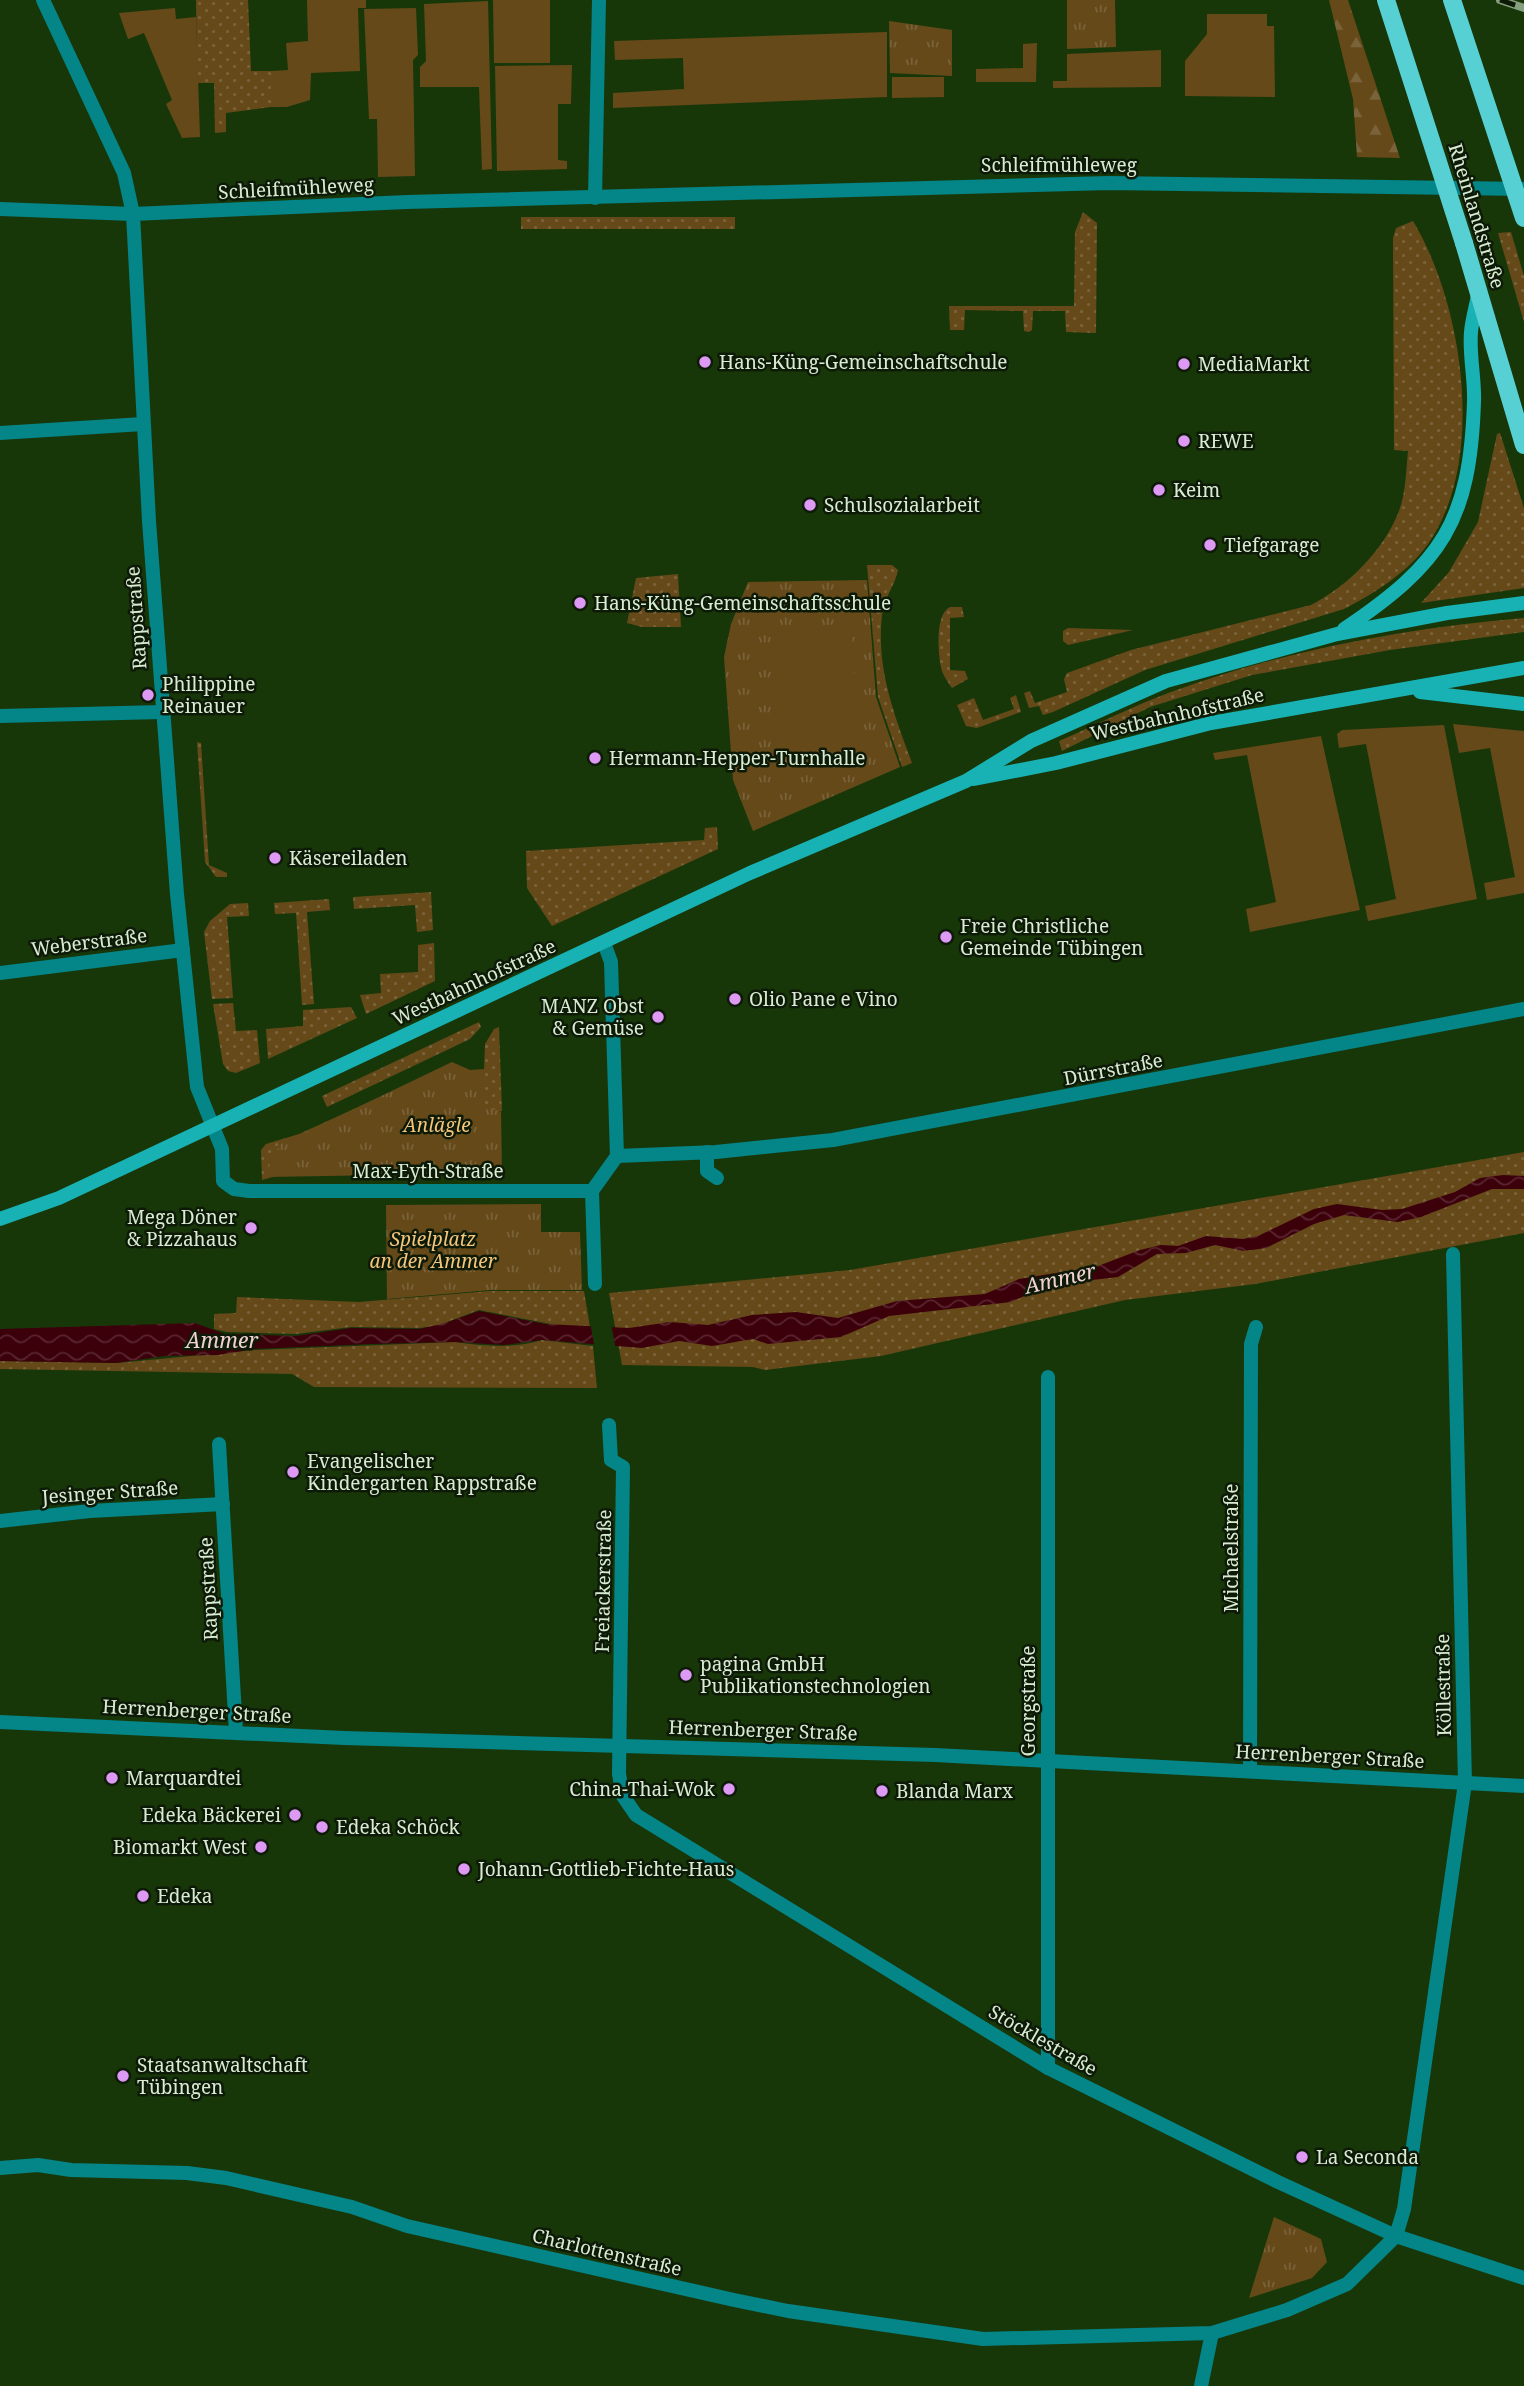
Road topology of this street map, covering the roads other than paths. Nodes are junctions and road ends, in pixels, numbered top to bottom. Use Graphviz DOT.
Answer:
graph roads {
  1 [pos="43,0"];
  2 [pos="598,0"];
  3 [pos="1386,0"];
  4 [pos="1452,0"];
  5 [pos="1524,189"];
  6 [pos="595,198"];
  7 [pos="0,209"];
  8 [pos="133,214"];
  9 [pos="1524,218"];
  10 [pos="1479,292"];
  11 [pos="143,424"];
  12 [pos="0,433"];
  13 [pos="1524,445"];
  14 [pos="1524,603"];
  15 [pos="1337,634"];
  16 [pos="1524,668"];
  17 [pos="1398,690"];
  18 [pos="1524,704"];
  19 [pos="162,712"];
  20 [pos="0,716"];
  21 [pos="966,781"];
  22 [pos="604,943"];
  23 [pos="183,950"];
  24 [pos="0,973"];
  25 [pos="1524,1009"];
  26 [pos="212,1128"];
  27 [pos="707,1152"];
  28 [pos="617,1156"];
  29 [pos="717,1178"];
  30 [pos="223,1181"];
  31 [pos="592,1191"];
  32 [pos="0,1219"];
  33 [pos="1453,1254"];
  34 [pos="595,1284"];
  35 [pos="1256,1327"];
  36 [pos="1048,1377"];
  37 [pos="609,1426"];
  38 [pos="219,1444"];
  39 [pos="223,1504"];
  40 [pos="0,1521"];
  41 [pos="0,1722"];
  42 [pos="236,1732"];
  43 [pos="620,1745"];
  44 [pos="1048,1760"];
  45 [pos="1250,1770"];
  46 [pos="1465,1783"];
  47 [pos="1524,1786"];
  48 [pos="1048,2068"];
  49 [pos="0,2168"];
  50 [pos="1396,2236"];
  51 [pos="1524,2278"];
  52 [pos="1212,2333"];
  53 [pos="1201,2386"];
  1 -- 8 [label="street, Rappstraße"];
  2 -- 6 [label="street"];
  3 -- 10 [label="main road, Rheinlandstraße, bridge"];
  4 -- 9 [label="main road, bridge"];
  5 -- 6 [label="street, Schleifmühleweg"];
  6 -- 8 [label="street, Schleifmühleweg"];
  7 -- 8 [label="street, Schleifmühleweg"];
  8 -- 11 [label="street, Rappstraße"];
  10 -- 13 [label="main road, Rheinlandstraße"];
  10 -- 15 [label="main road"];
  11 -- 12 [label="street"];
  11 -- 19 [label="street, Rappstraße"];
  14 -- 15 [label="main road, Westbahnhofstraße"];
  15 -- 21 [label="main road, Westbahnhofstraße"];
  16 -- 17 [label="main road"];
  17 -- 18 [label="main road"];
  17 -- 21 [label="main road, Westbahnhofstraße"];
  19 -- 20 [label="street"];
  19 -- 23 [label="street, Rappstraße"];
  21 -- 22 [label="main road, Westbahnhofstraße"];
  22 -- 26 [label="main road, Westbahnhofstraße"];
  22 -- 28 [label="street"];
  23 -- 24 [label="street, Weberstraße"];
  23 -- 26 [label="street, Rappstraße"];
  25 -- 27 [label="street, Dürrstraße"];
  26 -- 30 [label="street, Rappstraße"];
  26 -- 32 [label="main road, Westbahnhofstraße"];
  27 -- 28 [label="street, Dürrstraße"];
  27 -- 29 [label="street"];
  28 -- 31 [label="street"];
  30 -- 31 [label="street, Max-Eyth-Straße"];
  31 -- 34 [label="street"];
  33 -- 46 [label="street, Köllestraße"];
  35 -- 45 [label="street, Michaelstraße"];
  36 -- 44 [label="street, Georgstraße"];
  37 -- 43 [label="street, Freiackerstraße"];
  38 -- 39 [label="street, Rappstraße"];
  39 -- 40 [label="street, Jesinger Straße"];
  39 -- 42 [label="street, Rappstraße"];
  41 -- 42 [label="street, Herrenberger Straße"];
  42 -- 43 [label="street, Herrenberger Straße"];
  43 -- 44 [label="street, Herrenberger Straße"];
  43 -- 48 [label="street, Stöcklestraße"];
  44 -- 45 [label="street, Herrenberger Straße"];
  44 -- 48 [label="street, Georgstraße"];
  45 -- 46 [label="street, Herrenberger Straße"];
  46 -- 47 [label="street, Herrenberger Straße"];
  46 -- 50 [label="street, Köllestraße"];
  48 -- 50 [label="street, Stöcklestraße"];
  49 -- 52 [label="street, Charlottenstraße"];
  50 -- 51 [label="street, Stöcklestraße"];
  50 -- 52 [label="street, Charlottenstraße"];
  52 -- 53 [label="street"];
}
